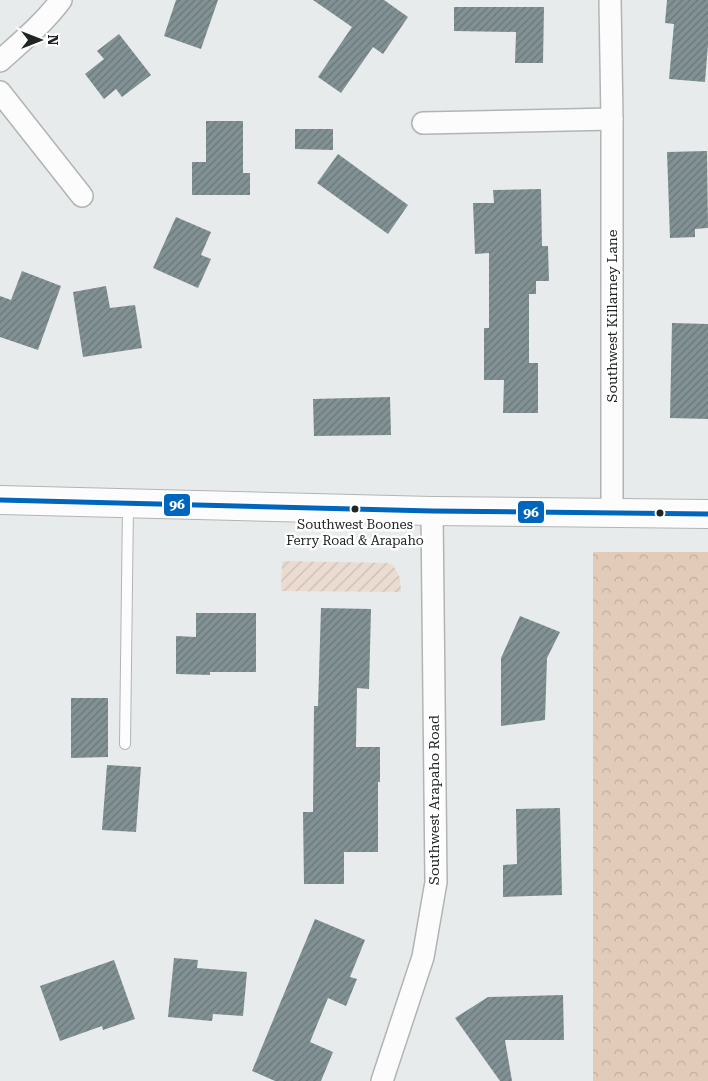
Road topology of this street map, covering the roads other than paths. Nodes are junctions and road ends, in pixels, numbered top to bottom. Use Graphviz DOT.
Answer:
graph roads {
  1 [pos="61,0"];
  2 [pos="610,0"];
  3 [pos="0,61"];
  4 [pos="0,92"];
  5 [pos="612,120"];
  6 [pos="423,123"];
  7 [pos="82,196"];
  8 [pos="0,500"];
  9 [pos="128,504"];
  10 [pos="432,511"];
  11 [pos="612,513"];
  12 [pos="708,514"];
  13 [pos="126,744"];
  14 [pos="382,1081"];
  1 -- 3 [label="street"];
  2 -- 5 [label="street, Southwest Killarney Lane"];
  4 -- 7 [label="street"];
  5 -- 6 [label="street"];
  5 -- 11 [label="street, Southwest Killarney Lane"];
  8 -- 9 [label="main road"];
  9 -- 10 [label="main road"];
  9 -- 13 [label="lane"];
  10 -- 11 [label="main road"];
  10 -- 14 [label="street, Southwest Arapaho Road"];
  11 -- 12 [label="main road"];
}
